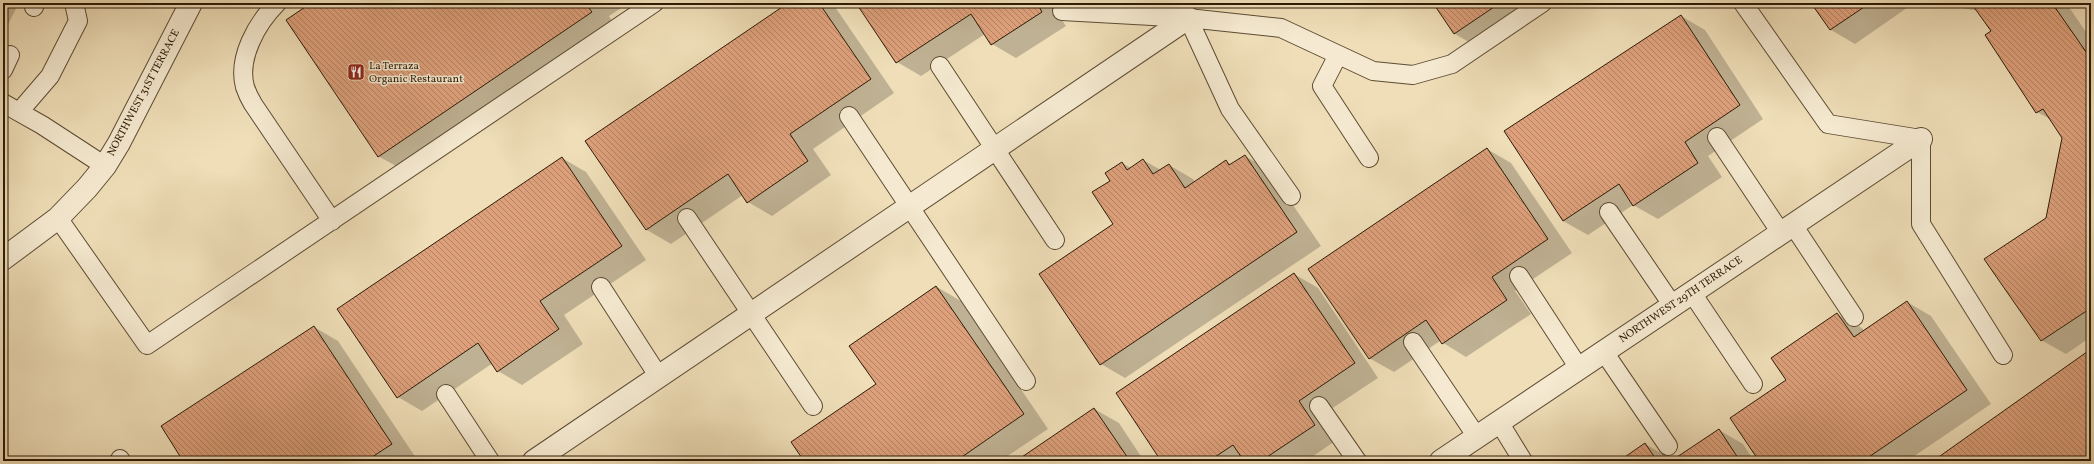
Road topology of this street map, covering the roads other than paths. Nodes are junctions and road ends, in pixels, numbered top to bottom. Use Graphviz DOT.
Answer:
graph roads {
  1 [pos="74,3"];
  2 [pos="191,3"];
  3 [pos="277,3"];
  4 [pos="654,3"];
  5 [pos="1542,3"];
  6 [pos="1743,3"];
  7 [pos="1186,8"];
  8 [pos="1062,10"];
  9 [pos="1338,55"];
  10 [pos="940,66"];
  11 [pos="3,104"];
  12 [pos="19,112"];
  13 [pos="849,116"];
  14 [pos="1717,137"];
  15 [pos="1921,139"];
  16 [pos="996,148"];
  17 [pos="1369,158"];
  18 [pos="104,166"];
  19 [pos="1291,196"];
  20 [pos="910,206"];
  21 [pos="1609,212"];
  22 [pos="58,218"];
  23 [pos="687,218"];
  24 [pos="332,221"];
  25 [pos="1787,229"];
  26 [pos="1055,240"];
  27 [pos="3,259"];
  28 [pos="1519,276"];
  29 [pos="601,287"];
  30 [pos="1692,293"];
  31 [pos="1672,306"];
  32 [pos="752,313"];
  33 [pos="1854,317"];
  34 [pos="1413,342"];
  35 [pos="1604,352"];
  36 [pos="2003,355"];
  37 [pos="1579,368"];
  38 [pos="659,377"];
  39 [pos="1026,381"];
  40 [pos="1753,384"];
  41 [pos="446,394"];
  42 [pos="813,406"];
  43 [pos="1319,406"];
  44 [pos="1499,422"];
  45 [pos="1477,437"];
  46 [pos="1668,446"];
  47 [pos="490,461"];
  48 [pos="534,461"];
  49 [pos="1356,461"];
  50 [pos="1441,461"];
  51 [pos="1524,461"];
  1 -- 12 [label="lane"];
  2 -- 18 [label="street, NORTHWEST 31ST TERRACE"];
  3 -- 24 [label="lane"];
  4 -- 24 [label="lane"];
  5 -- 9 [label="lane"];
  6 -- 15 [label="lane"];
  7 -- 8 [label="lane"];
  7 -- 9 [label="lane"];
  7 -- 16 [label="street"];
  7 -- 19 [label="lane"];
  9 -- 17 [label="lane"];
  10 -- 16 [label="lane"];
  11 -- 12 [label="lane"];
  12 -- 18 [label="lane"];
  13 -- 20 [label="lane"];
  14 -- 25 [label="lane"];
  15 -- 25 [label="street, NORTHWEST 29TH TERRACE"];
  15 -- 36 [label="lane"];
  16 -- 20 [label="street"];
  16 -- 26 [label="lane"];
  18 -- 22 [label="street, NORTHWEST 31ST TERRACE"];
  20 -- 32 [label="street"];
  20 -- 39 [label="lane"];
  21 -- 31 [label="lane"];
  22 -- 24 [label="lane"];
  22 -- 27 [label="street, NORTHWEST 31ST TERRACE"];
  23 -- 32 [label="lane"];
  25 -- 30 [label="street, NORTHWEST 29TH TERRACE"];
  25 -- 33 [label="lane"];
  28 -- 37 [label="lane"];
  29 -- 38 [label="lane"];
  30 -- 31 [label="street, NORTHWEST 29TH TERRACE"];
  30 -- 40 [label="lane"];
  31 -- 35 [label="street, NORTHWEST 29TH TERRACE"];
  32 -- 38 [label="street"];
  32 -- 42 [label="lane"];
  34 -- 45 [label="lane"];
  35 -- 37 [label="street, NORTHWEST 29TH TERRACE"];
  35 -- 46 [label="lane"];
  37 -- 44 [label="street, NORTHWEST 29TH TERRACE"];
  38 -- 48 [label="street"];
  41 -- 47 [label="lane"];
  43 -- 49 [label="lane"];
  44 -- 45 [label="street, NORTHWEST 29TH TERRACE"];
  44 -- 51 [label="lane"];
  45 -- 50 [label="street, NORTHWEST 29TH TERRACE"];
}
